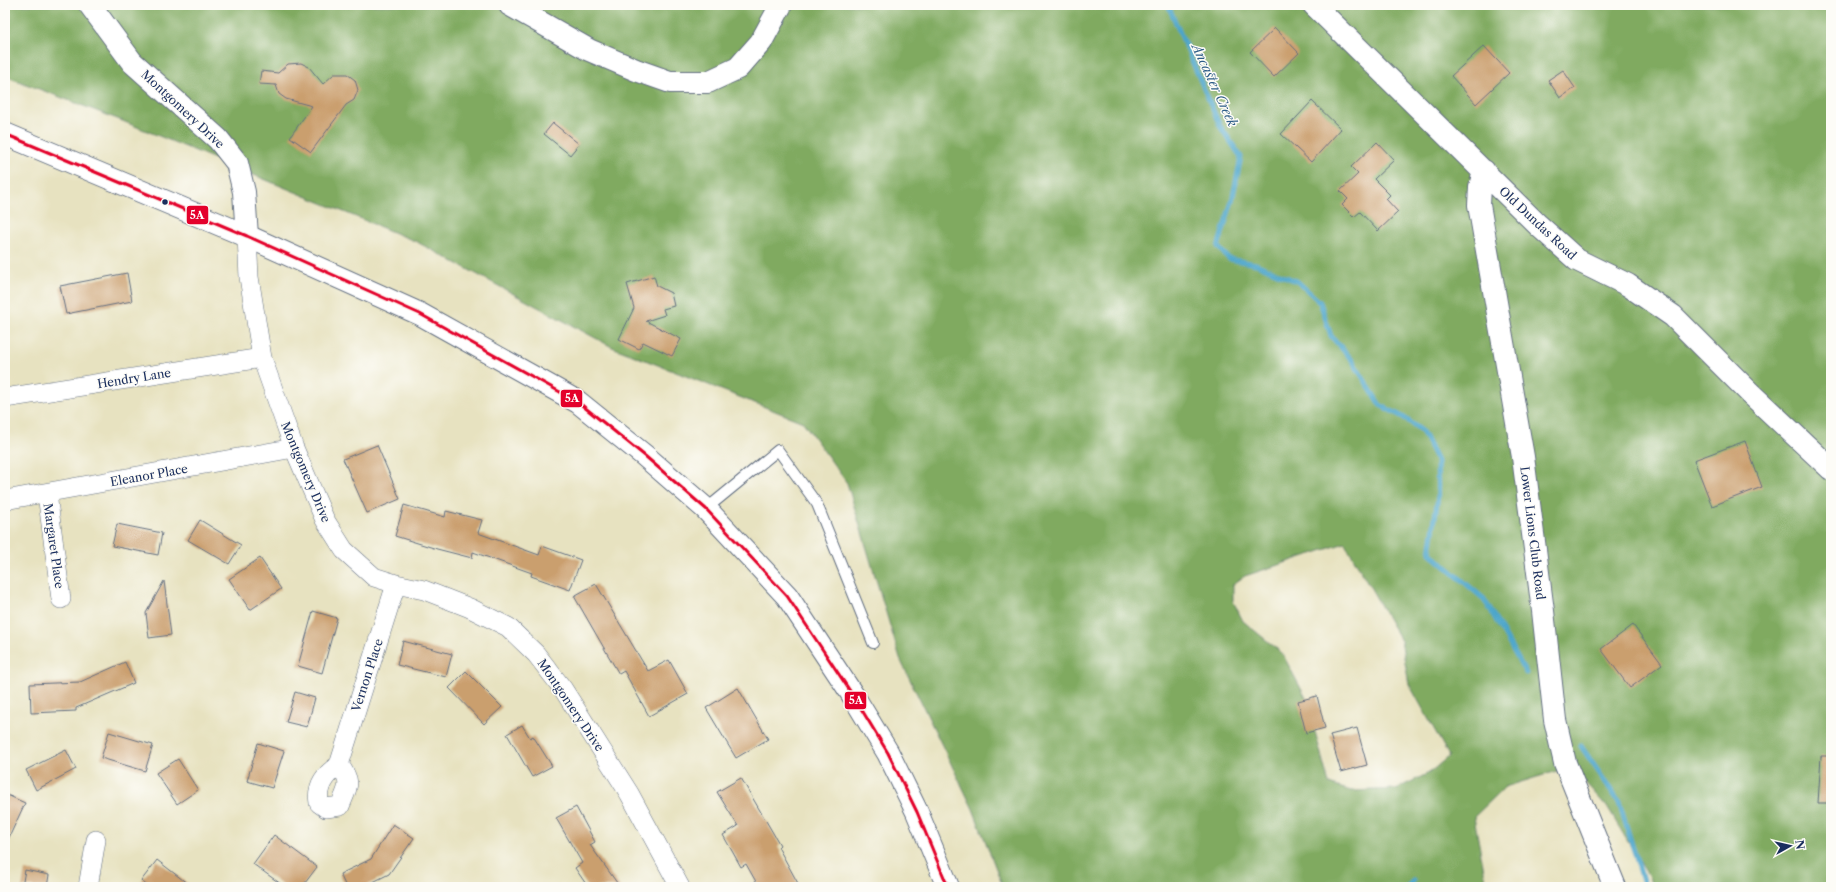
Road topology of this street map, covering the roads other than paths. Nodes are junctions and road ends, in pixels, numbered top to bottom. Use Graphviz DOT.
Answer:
graph roads {
  1 [pos="90,5"];
  2 [pos="510,5"];
  3 [pos="781,5"];
  4 [pos="1314,5"];
  5 [pos="5,134"];
  6 [pos="1484,171"];
  7 [pos="247,236"];
  8 [pos="262,358"];
  9 [pos="5,398"];
  10 [pos="294,448"];
  11 [pos="1831,469"];
  12 [pos="46,494"];
  13 [pos="5,500"];
  14 [pos="706,509"];
  15 [pos="396,584"];
  16 [pos="61,599"];
  17 [pos="873,643"];
  18 [pos="339,765"];
  19 [pos="96,840"];
  20 [pos="88,887"];
  21 [pos="680,887"];
  22 [pos="948,887"];
  23 [pos="1616,887"];
  1 -- 7 [label="street, Montgomery Drive"];
  2 -- 3 [label="street"];
  4 -- 6 [label="street, Old Dundas Road"];
  5 -- 7 [label="street"];
  6 -- 11 [label="street, Old Dundas Road"];
  6 -- 23 [label="street, Lower Lions Club Road"];
  7 -- 8 [label="street, Montgomery Drive"];
  7 -- 14 [label="street"];
  8 -- 9 [label="street, Hendry Lane"];
  8 -- 10 [label="street, Montgomery Drive"];
  10 -- 12 [label="street, Eleanor Place"];
  10 -- 15 [label="street, Montgomery Drive"];
  12 -- 13 [label="street, Eleanor Place"];
  12 -- 16 [label="street, Margaret Place"];
  14 -- 17 [label="lane"];
  14 -- 22 [label="street"];
  15 -- 18 [label="street, Vernon Place"];
  15 -- 21 [label="street, Montgomery Drive"];
  19 -- 20 [label="street"];
}
